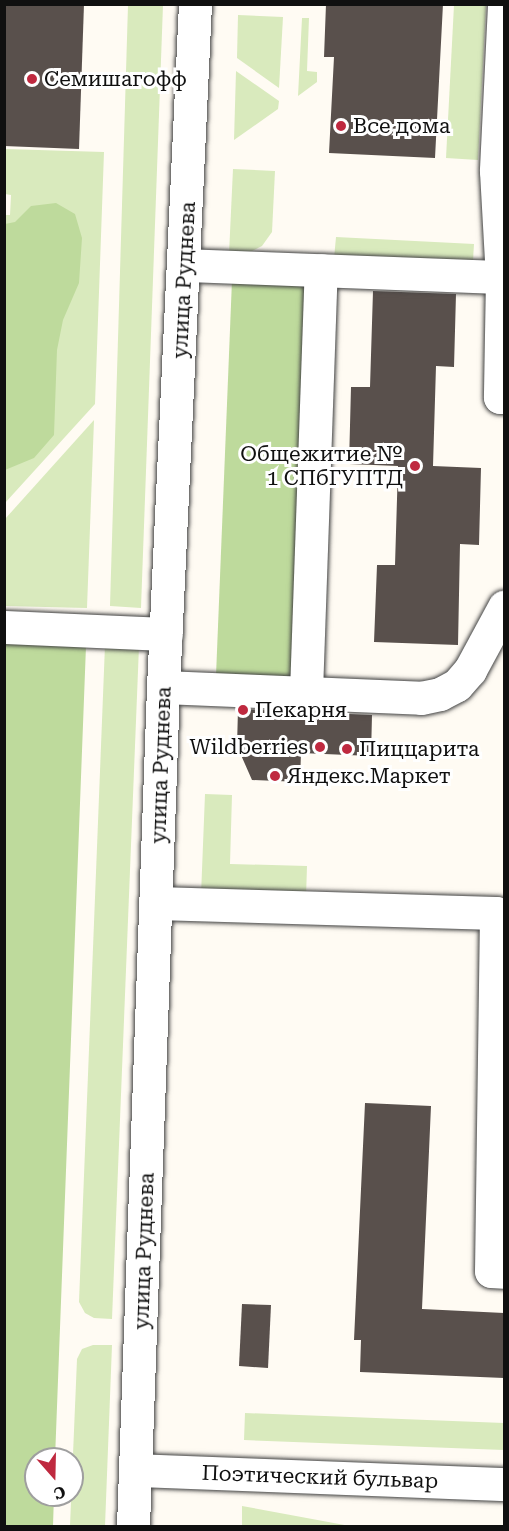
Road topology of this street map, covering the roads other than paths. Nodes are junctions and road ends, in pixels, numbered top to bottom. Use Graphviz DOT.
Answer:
graph roads {
  1 [pos="195,4"];
  2 [pos="504,5"];
  3 [pos="185,265"];
  4 [pos="321,270"];
  5 [pos="502,277"];
  6 [pos="504,397"];
  7 [pos="504,607"];
  8 [pos="4,627"];
  9 [pos="166,634"];
  10 [pos="164,687"];
  11 [pos="306,692"];
  12 [pos="156,903"];
  13 [pos="500,1128"];
  14 [pos="504,1272"];
  15 [pos="135,1470"];
  16 [pos="504,1484"];
  17 [pos="133,1527"];
  1 -- 3 [label="street, улица Руднева"];
  2 -- 5 [label="street"];
  3 -- 4 [label="street"];
  3 -- 9 [label="street, улица Руднева"];
  4 -- 5 [label="street"];
  4 -- 11 [label="street"];
  5 -- 6 [label="street"];
  7 -- 11 [label="street"];
  8 -- 9 [label="street"];
  9 -- 10 [label="street, улица Руднева"];
  10 -- 11 [label="street"];
  10 -- 12 [label="street, улица Руднева"];
  12 -- 13 [label="street"];
  12 -- 15 [label="street, улица Руднева"];
  13 -- 14 [label="street"];
  15 -- 16 [label="street, Поэтический бульвар"];
  15 -- 17 [label="street, улица Руднева"];
}
